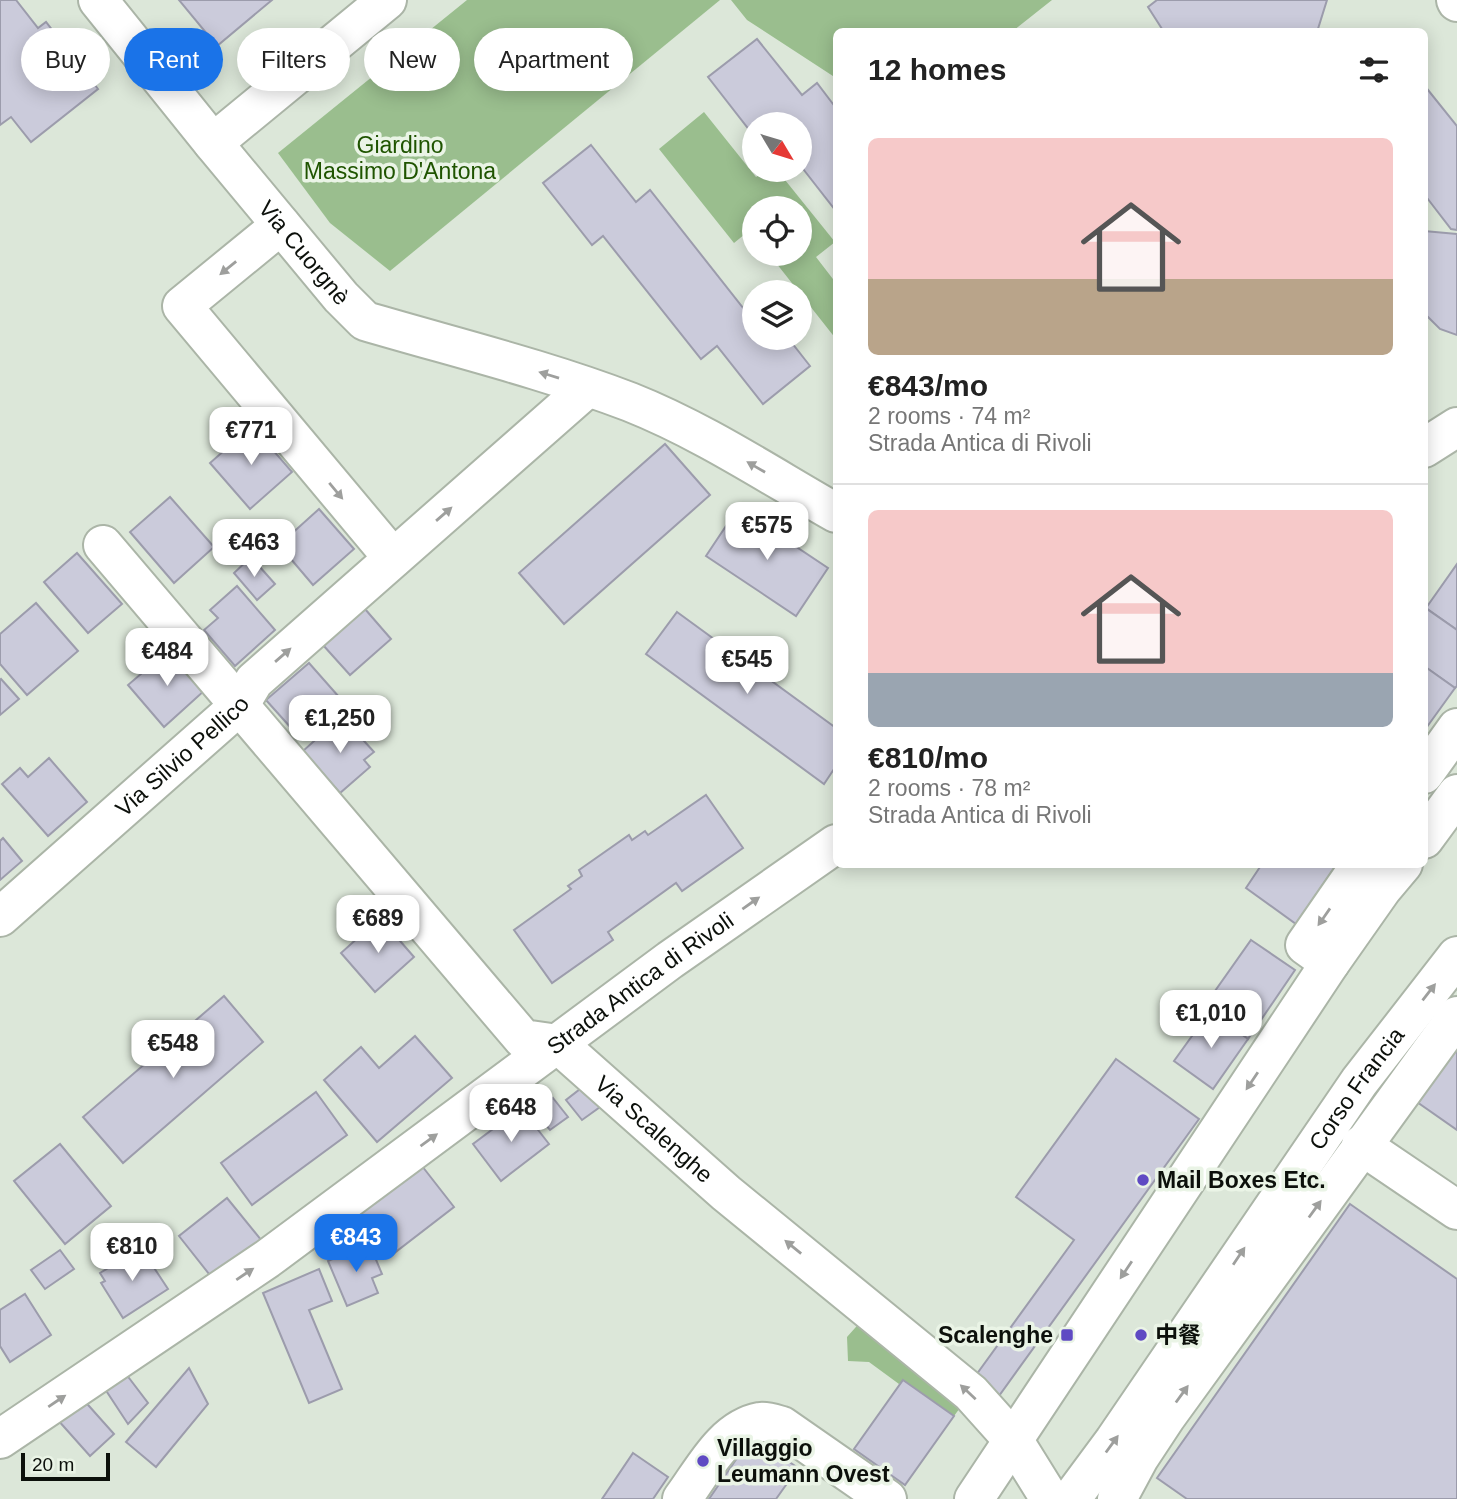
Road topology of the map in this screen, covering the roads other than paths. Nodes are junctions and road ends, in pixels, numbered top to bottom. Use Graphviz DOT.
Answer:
graph roads {
  1 [pos="99,0"];
  2 [pos="387,0"];
  3 [pos="213,143"];
  4 [pos="281,225"];
  5 [pos="587,388"];
  6 [pos="1457,427"];
  7 [pos="1428,445"];
  8 [pos="833,511"];
  9 [pos="103,545"];
  10 [pos="393,558"];
  11 [pos="239,706"];
  12 [pos="1457,728"];
  13 [pos="1428,768"];
  14 [pos="1457,794"];
  15 [pos="1428,834"];
  16 [pos="833,846"];
  17 [pos="1358,868"];
  18 [pos="1400,868"];
  19 [pos="0,917"];
  20 [pos="1457,956"];
  21 [pos="1330,962"];
  22 [pos="1457,1016"];
  23 [pos="558,1044"];
  24 [pos="1361,1145"];
  25 [pos="1457,1210"];
  26 [pos="0,1439"];
  27 [pos="1014,1441"];
  28 [pos="1121,1497"];
  29 [pos="682,1499"];
  30 [pos="887,1499"];
  31 [pos="974,1499"];
  32 [pos="1049,1499"];
  33 [pos="1072,1499"];
  1 -- 3 [label="street, Via Cuorgnè"];
  2 -- 3 [label="street"];
  3 -- 4 [label="street, Via Cuorgnè"];
  5 -- 4 [label="street, Via Cuorgnè, one-way"];
  4 -- 10 [label="street, one-way"];
  8 -- 5 [label="street, Via Cuorgnè, one-way"];
  10 -- 5 [label="street, one-way"];
  6 -- 7 [label="street"];
  9 -- 11 [label="street"];
  11 -- 10 [label="street, Via Silvio Pellico, one-way"];
  11 -- 19 [label="street, Via Silvio Pellico"];
  11 -- 23 [label="street"];
  12 -- 13 [label="street"];
  14 -- 15 [label="street"];
  23 -- 16 [label="street, Strada Antica di Rivoli, one-way"];
  17 -- 21 [label="street, one-way"];
  18 -- 21 [label="street"];
  33 -- 20 [label="street, Corso Francia, one-way"];
  21 -- 27 [label="street, one-way"];
  22 -- 24 [label="street, Corso Francia"];
  26 -- 23 [label="street, Strada Antica di Rivoli, one-way"];
  27 -- 23 [label="street, Via Scalenghe, one-way"];
  24 -- 25 [label="street, Corso Francia"];
  28 -- 24 [label="street, Corso Francia, one-way"];
  27 -- 31 [label="street"];
  27 -- 32 [label="street, Via Scalenghe"];
  29 -- 30 [label="street"];
}
